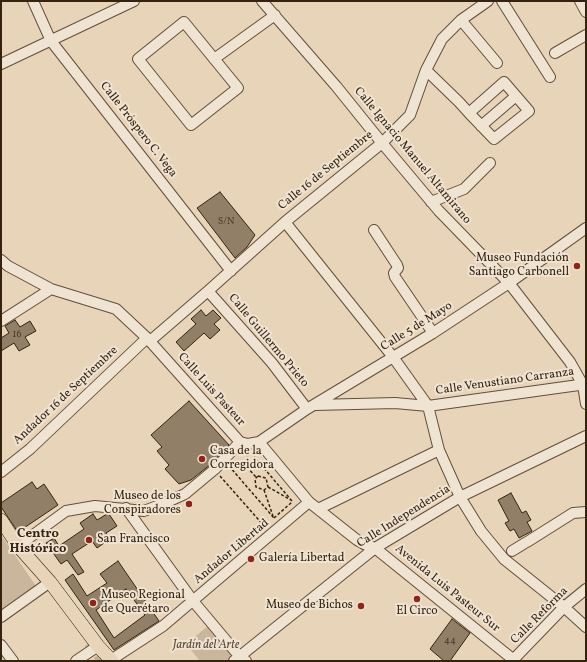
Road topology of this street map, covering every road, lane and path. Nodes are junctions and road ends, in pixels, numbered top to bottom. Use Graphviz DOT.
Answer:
graph roads {
  1 [pos="34,1"];
  2 [pos="134,1"];
  3 [pos="262,1"];
  4 [pos="488,1"];
  5 [pos="502,1"];
  6 [pos="580,1"];
  7 [pos="586,12"];
  8 [pos="275,15"];
  9 [pos="461,20"];
  10 [pos="586,35"];
  11 [pos="51,41"];
  12 [pos="555,53"];
  13 [pos="214,59"];
  14 [pos="497,63"];
  15 [pos="1,64"];
  16 [pos="426,70"];
  17 [pos="550,77"];
  18 [pos="516,96"];
  19 [pos="469,113"];
  20 [pos="481,126"];
  21 [pos="382,143"];
  22 [pos="490,163"];
  23 [pos="431,202"];
  24 [pos="285,222"];
  25 [pos="586,228"];
  26 [pos="374,230"];
  27 [pos="1,260"];
  28 [pos="231,271"];
  29 [pos="509,283"];
  30 [pos="51,289"];
  31 [pos="208,291"];
  32 [pos="1,320"];
  33 [pos="433,333"];
  34 [pos="149,340"];
  35 [pos="393,357"];
  36 [pos="585,385"];
  37 [pos="586,404"];
  38 [pos="428,406"];
  39 [pos="310,407"];
  40 [pos="585,440"];
  41 [pos="259,442"];
  42 [pos="244,443"];
  43 [pos="439,450"];
  44 [pos="224,460"];
  45 [pos="246,466"];
  46 [pos="215,469"];
  47 [pos="1,472"];
  48 [pos="271,475"];
  49 [pos="257,477"];
  50 [pos="266,478"];
  51 [pos="256,487"];
  52 [pos="268,487"];
  53 [pos="264,490"];
  54 [pos="250,491"];
  55 [pos="460,497"];
  56 [pos="292,501"];
  57 [pos="309,502"];
  58 [pos="318,509"];
  59 [pos="129,512"];
  60 [pos="585,513"];
  61 [pos="274,518"];
  62 [pos="1,520"];
  63 [pos="272,535"];
  64 [pos="18,546"];
  65 [pos="375,548"];
  66 [pos="512,552"];
  67 [pos="50,582"];
  68 [pos="586,589"];
  69 [pos="193,601"];
  70 [pos="564,607"];
  71 [pos="1,617"];
  72 [pos="586,627"];
  73 [pos="92,643"];
  74 [pos="1,645"];
  75 [pos="111,660"];
  76 [pos="240,660"];
  77 [pos="13,661"];
  78 [pos="76,661"];
  79 [pos="514,661"];
  1 -- 11 [label="street, Calle Próspero C. Vega"];
  2 -- 11 [label="street"];
  3 -- 8 [label="street, Calle Ignacio Manuel Altamirano"];
  4 -- 9 [label="street, Calle 16 de Septiembre"];
  5 -- 17 [label="street"];
  6 -- 7 [label="street"];
  8 -- 13 [label="street"];
  8 -- 21 [label="street, Calle Ignacio Manuel Altamirano"];
  9 -- 14 [label="street"];
  9 -- 16 [label="street, Calle 16 de Septiembre"];
  10 -- 12 [label="street"];
  11 -- 15 [label="street"];
  11 -- 28 [label="street, Calle Próspero C. Vega"];
  13 -- 13 [label="street"];
  16 -- 19 [label="street"];
  16 -- 21 [label="street, Calle 16 de Septiembre"];
  18 -- 19 [label="street"];
  18 -- 20 [label="street"];
  18 -- 20 [label="street"];
  19 -- 20 [label="street"];
  21 -- 23 [label="street, Calle Ignacio Manuel Altamirano"];
  21 -- 24 [label="street, Calle 16 de Septiembre"];
  22 -- 23 [label="street"];
  23 -- 29 [label="street, Calle Ignacio Manuel Altamirano"];
  24 -- 28 [label="street, Calle 16 de Septiembre"];
  24 -- 35 [label="street"];
  25 -- 29 [label="street, Calle 5 de Mayo"];
  26 -- 33 [label="street"];
  27 -- 30 [label="street, Calle Luis Pasteur"];
  28 -- 31 [label="street, Calle 16 de Septiembre"];
  29 -- 33 [label="street, Calle 5 de Mayo"];
  29 -- 36 [label="street, Calle Ignacio Manuel Altamirano"];
  30 -- 32 [label="street"];
  30 -- 34 [label="street, Calle Luis Pasteur"];
  31 -- 34 [label="street, Calle 16 de Septiembre"];
  31 -- 39 [label="street, Calle Guillermo Prieto"];
  33 -- 35 [label="street, Calle 5 de Mayo"];
  34 -- 42 [label="street, Calle Luis Pasteur"];
  34 -- 47 [label="street, Andador 16 de Septiembre"];
  35 -- 38 [label="street"];
  35 -- 39 [label="street, Calle 5 de Mayo"];
  36 -- 37 [label="street"];
  36 -- 38 [label="street, Calle Venustiano Carranza"];
  38 -- 39 [label="street, Calle Venustiano Carranza"];
  38 -- 43 [label="street"];
  39 -- 41 [label="street, Calle 5 de Mayo"];
  40 -- 55 [label="street, Calle Independencia"];
  41 -- 42 [label="street"];
  41 -- 57 [label="street, Avenida Luis Pasteur Sur"];
  42 -- 44 [label="street"];
  42 -- 45 [label="path"];
  42 -- 48 [label="path"];
  43 -- 55 [label="street"];
  43 -- 58 [label="street"];
  44 -- 45 [label="path"];
  44 -- 46 [label="street"];
  44 -- 54 [label="path"];
  45 -- 49 [label="path"];
  46 -- 59 [label="street"];
  46 -- 63 [label="path"];
  48 -- 50 [label="path"];
  48 -- 56 [label="path"];
  49 -- 50 [label="path"];
  49 -- 51 [label="path"];
  50 -- 52 [label="path"];
  51 -- 53 [label="path"];
  51 -- 54 [label="path"];
  52 -- 53 [label="path"];
  52 -- 56 [label="path"];
  53 -- 61 [label="path"];
  54 -- 61 [label="path"];
  55 -- 65 [label="street, Calle Independencia"];
  55 -- 70 [label="street"];
  56 -- 61 [label="path"];
  57 -- 58 [label="street, Avenida Luis Pasteur Sur"];
  57 -- 63 [label="street, Andador Libertad"];
  58 -- 65 [label="street, Avenida Luis Pasteur Sur"];
  59 -- 64 [label="street"];
  59 -- 69 [label="street"];
  60 -- 66 [label="street"];
  62 -- 64 [label="main road"];
  63 -- 69 [label="street, Andador Libertad"];
  64 -- 67 [label="main road"];
  65 -- 76 [label="street, Calle Independencia"];
  65 -- 79 [label="street, Avenida Luis Pasteur Sur"];
  67 -- 71 [label="street"];
  67 -- 73 [label="main road"];
  68 -- 70 [label="street, Calle Reforma"];
  69 -- 75 [label="street, Andador Libertad"];
  69 -- 76 [label="street"];
  70 -- 72 [label="street"];
  70 -- 79 [label="street, Calle Reforma"];
  73 -- 75 [label="main road"];
  73 -- 78 [label="street"];
  74 -- 77 [label="street"];
}
